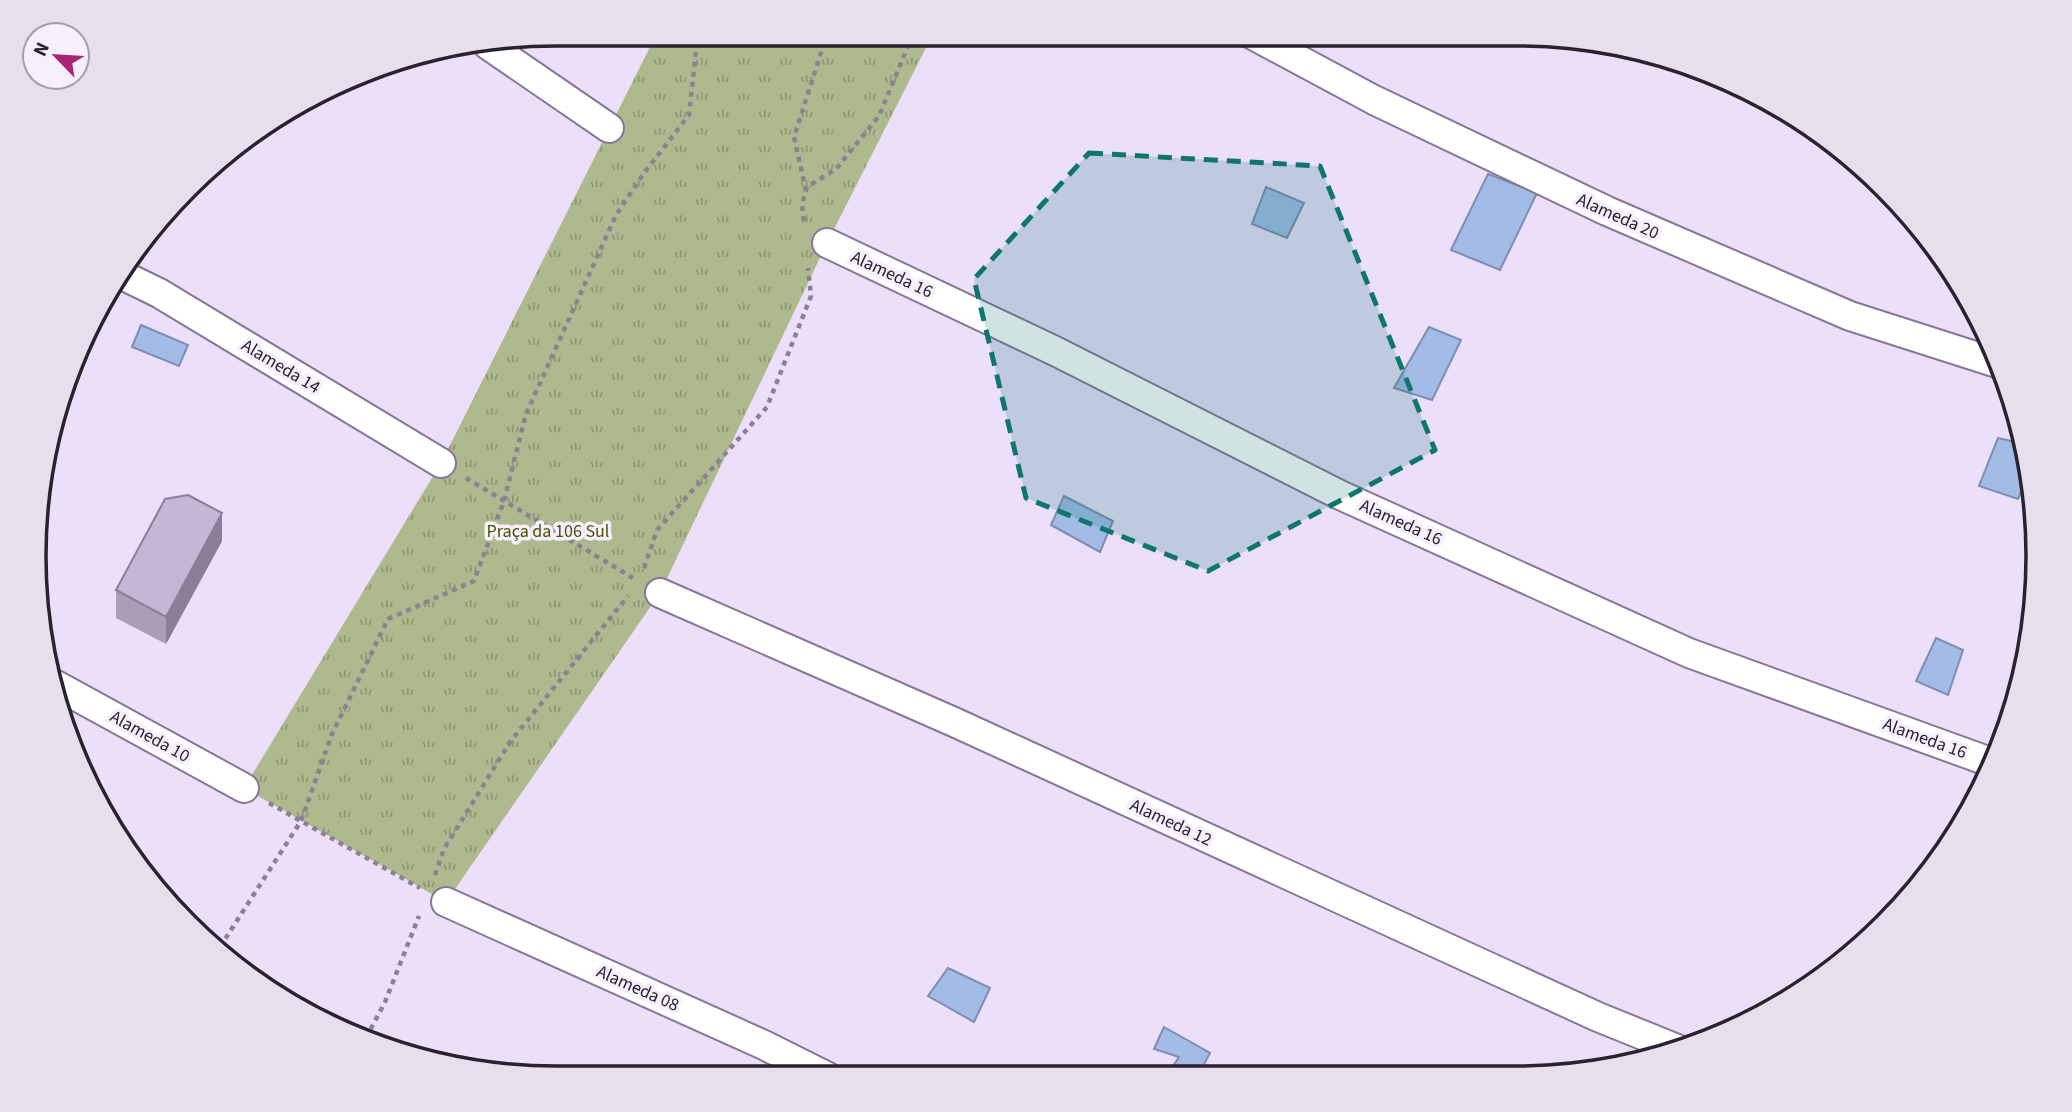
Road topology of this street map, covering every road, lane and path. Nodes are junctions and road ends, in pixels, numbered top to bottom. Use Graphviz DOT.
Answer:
graph roads {
  1 [pos="697,46"];
  2 [pos="823,46"];
  3 [pos="908,46"];
  4 [pos="1273,46"];
  5 [pos="495,50"];
  6 [pos="609,128"];
  7 [pos="806,192"];
  8 [pos="813,244"];
  9 [pos="128,278"];
  10 [pos="1988,360"];
  11 [pos="441,463"];
  12 [pos="504,501"];
  13 [pos="650,587"];
  14 [pos="63,689"];
  15 [pos="1984,760"];
  16 [pos="244,789"];
  17 [pos="301,821"];
  18 [pos="437,897"];
  19 [pos="223,943"];
  20 [pos="370,1031"];
  21 [pos="1664,1044"];
  22 [pos="806,1066"];
  1 -- 12 [label="path"];
  2 -- 7 [label="path"];
  3 -- 7 [label="path"];
  4 -- 10 [label="street, Alameda 20"];
  5 -- 6 [label="street"];
  7 -- 8 [label="path"];
  8 -- 13 [label="path"];
  8 -- 15 [label="street, Alameda 16"];
  9 -- 11 [label="street, Alameda 14"];
  11 -- 12 [label="path"];
  12 -- 13 [label="path"];
  12 -- 17 [label="path"];
  13 -- 18 [label="path"];
  13 -- 21 [label="street, Alameda 12"];
  14 -- 16 [label="street, Alameda 10"];
  16 -- 17 [label="path"];
  17 -- 18 [label="path"];
  17 -- 19 [label="path"];
  18 -- 20 [label="path"];
  18 -- 22 [label="street, Alameda 08"];
}
